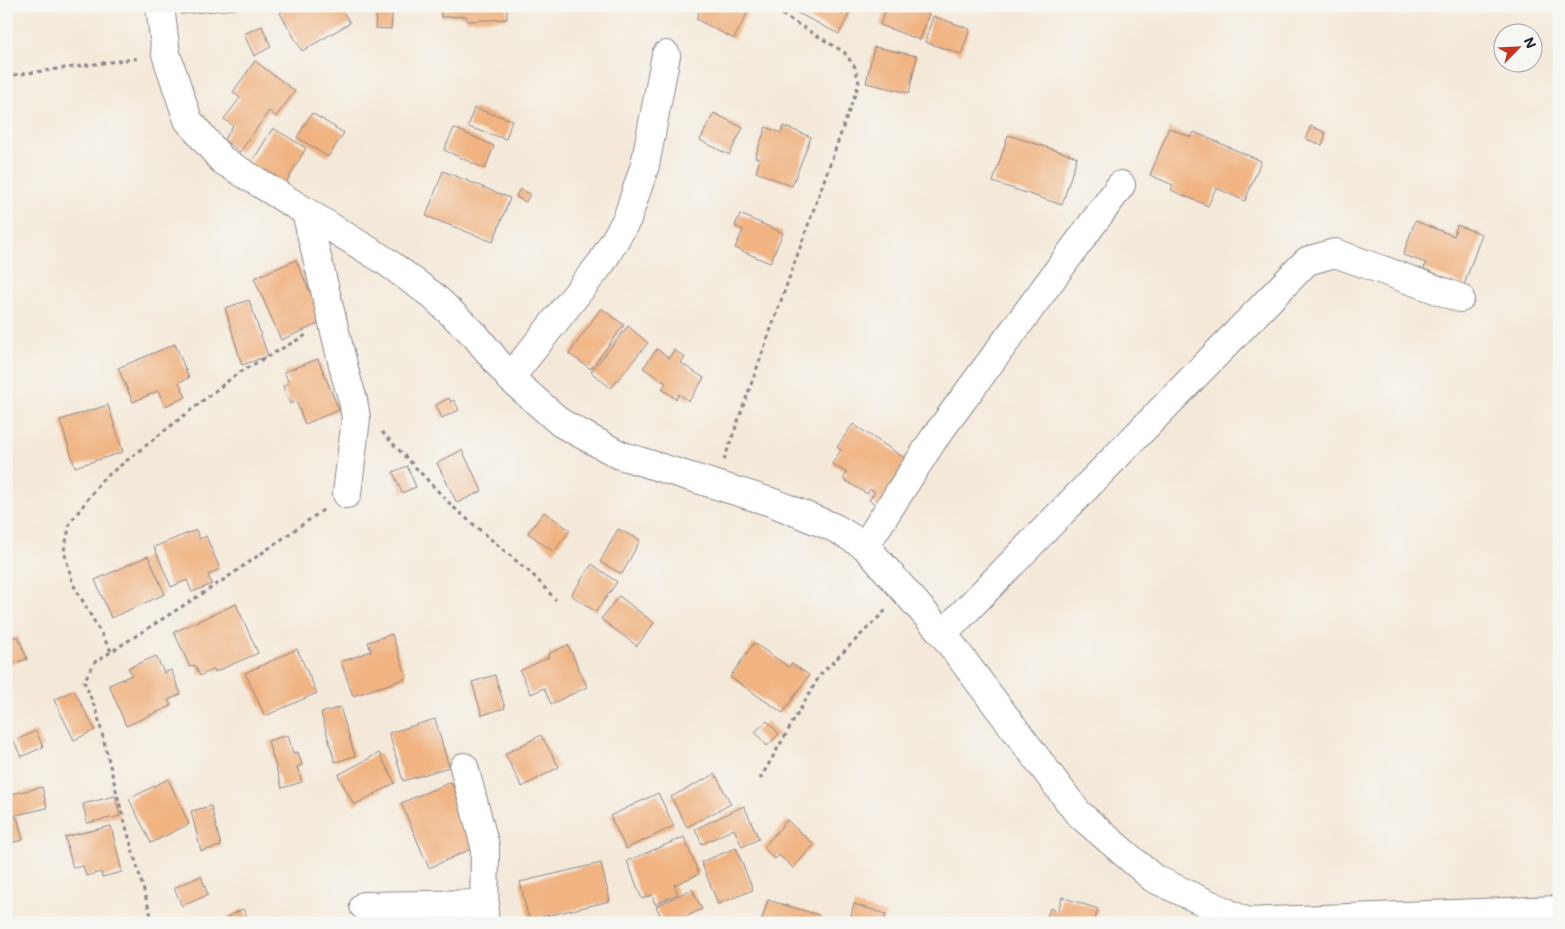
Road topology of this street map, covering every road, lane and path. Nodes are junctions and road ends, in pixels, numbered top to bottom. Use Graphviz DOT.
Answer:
graph roads {
  1 [pos="160,6"];
  2 [pos="768,6"];
  3 [pos="166,54"];
  4 [pos="666,55"];
  5 [pos="6,76"];
  6 [pos="1120,185"];
  7 [pos="306,212"];
  8 [pos="1460,298"];
  9 [pos="333,320"];
  10 [pos="510,378"];
  11 [pos="353,400"];
  12 [pos="715,484"];
  13 [pos="347,494"];
  14 [pos="865,546"];
  15 [pos="905,591"];
  16 [pos="556,600"];
  17 [pos="942,634"];
  18 [pos="111,651"];
  19 [pos="464,767"];
  20 [pos="760,779"];
  21 [pos="364,906"];
  22 [pos="1559,910"];
  23 [pos="484,913"];
  24 [pos="1247,922"];
  25 [pos="153,923"];
  1 -- 3 [label="street"];
  2 -- 12 [label="path"];
  3 -- 5 [label="path"];
  3 -- 7 [label="street"];
  4 -- 10 [label="street"];
  6 -- 14 [label="street"];
  7 -- 9 [label="street"];
  7 -- 10 [label="street"];
  8 -- 17 [label="street"];
  9 -- 11 [label="street"];
  9 -- 18 [label="path"];
  10 -- 12 [label="street"];
  11 -- 13 [label="street"];
  11 -- 16 [label="path"];
  12 -- 14 [label="street"];
  13 -- 18 [label="path"];
  14 -- 15 [label="street"];
  15 -- 17 [label="street"];
  15 -- 20 [label="path"];
  17 -- 24 [label="street"];
  18 -- 25 [label="path"];
  19 -- 23 [label="street"];
  21 -- 23 [label="street"];
  22 -- 24 [label="street"];
}
